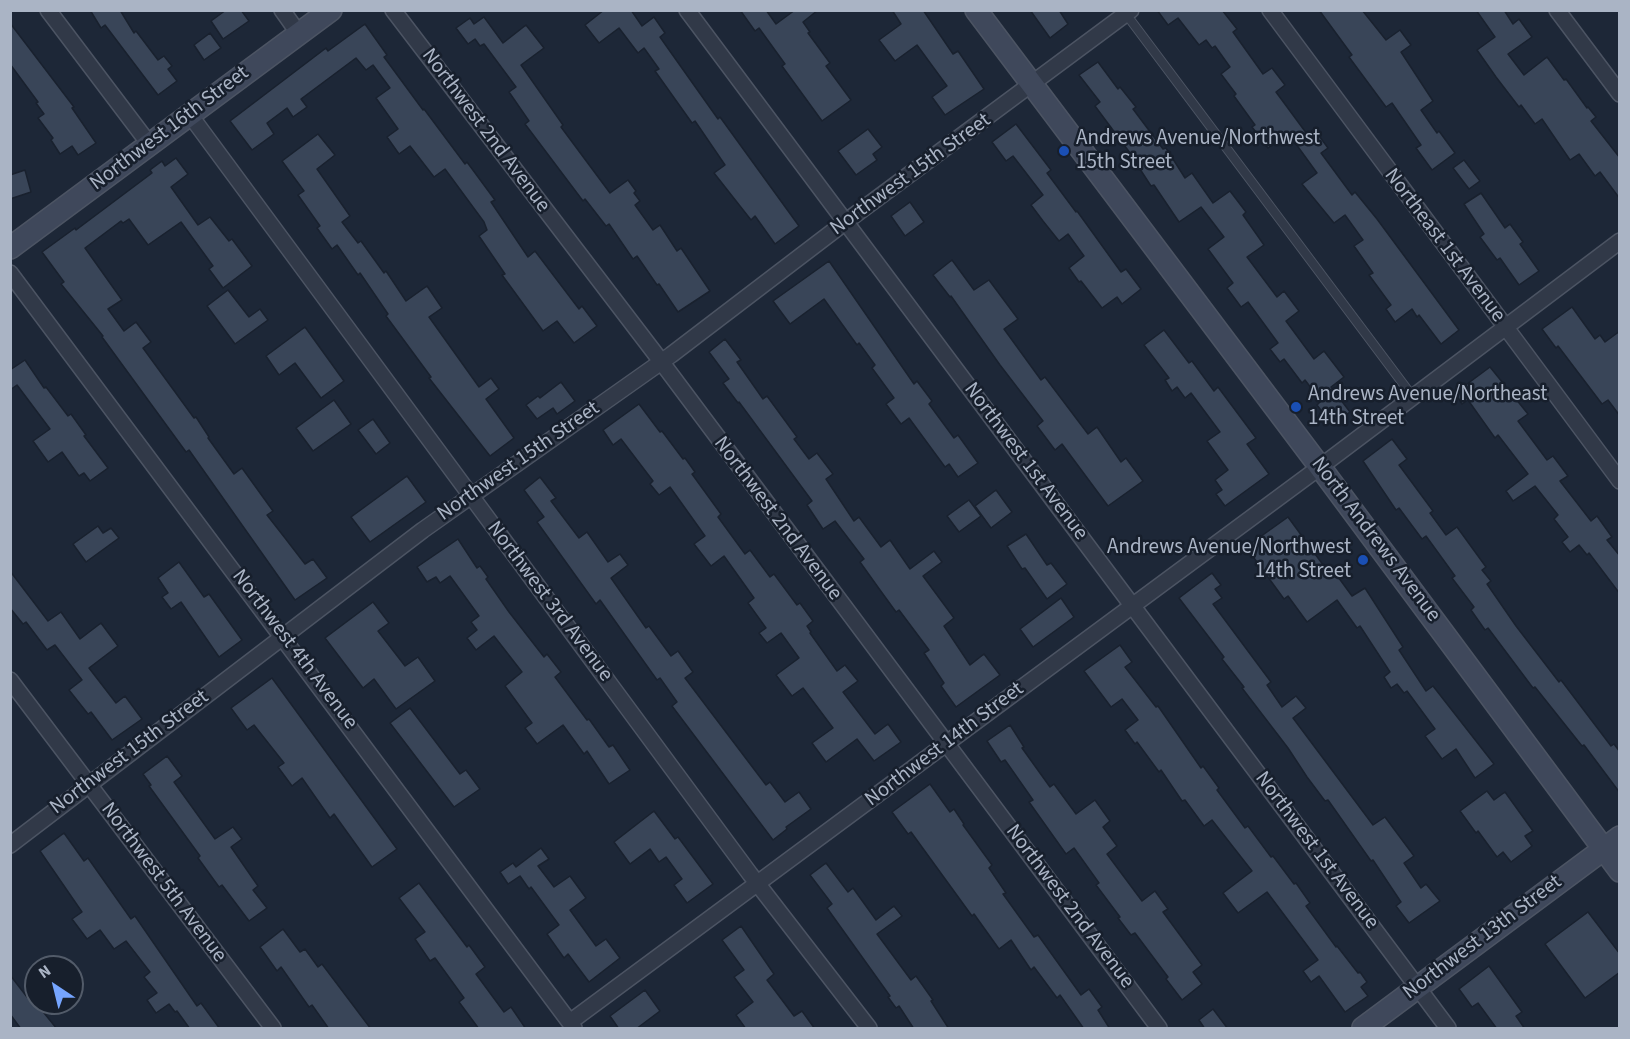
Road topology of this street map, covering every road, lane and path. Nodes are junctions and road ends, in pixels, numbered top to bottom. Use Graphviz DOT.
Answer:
graph roads {
  1 [pos="48,10"];
  2 [pos="282,10"];
  3 [pos="331,10"];
  4 [pos="393,10"];
  5 [pos="687,10"];
  6 [pos="976,10"];
  7 [pos="1270,10"];
  8 [pos="1557,10"];
  9 [pos="1129,12"];
  10 [pos="299,34"];
  11 [pos="1032,85"];
  12 [pos="1620,94"];
  13 [pos="190,115"];
  14 [pos="150,145"];
  15 [pos="844,223"];
  16 [pos="1620,241"];
  17 [pos="10,248"];
  18 [pos="10,273"];
  19 [pos="1505,328"];
  20 [pos="660,362"];
  21 [pos="1413,397"];
  22 [pos="1320,467"];
  23 [pos="1620,481"];
  24 [pos="471,497"];
  25 [pos="1134,606"];
  26 [pos="284,637"];
  27 [pos="10,680"];
  28 [pos="946,743"];
  29 [pos="89,784"];
  30 [pos="1611,843"];
  31 [pos="10,844"];
  32 [pos="1620,871"];
  33 [pos="758,884"];
  34 [pos="1417,987"];
  35 [pos="572,1025"];
  36 [pos="273,1029"];
  37 [pos="869,1029"];
  38 [pos="1159,1029"];
  39 [pos="1363,1029"];
  40 [pos="1448,1029"];
  1 -- 14 [label="street"];
  2 -- 10 [label="street"];
  3 -- 10 [label="main road, Northwest 16th Street"];
  4 -- 20 [label="street, Northwest 2nd Avenue"];
  5 -- 15 [label="street, Northwest 1st Avenue"];
  6 -- 11 [label="main road, North Andrews Avenue"];
  7 -- 19 [label="street, Northeast 1st Avenue"];
  8 -- 12 [label="street"];
  9 -- 11 [label="street, Northwest 15th Street"];
  9 -- 21 [label="lane"];
  10 -- 13 [label="main road, Northwest 16th Street"];
  11 -- 15 [label="street, Northwest 15th Street"];
  11 -- 22 [label="main road, North Andrews Avenue"];
  13 -- 14 [label="main road, Northwest 16th Street"];
  13 -- 24 [label="street, Northwest 3rd Avenue"];
  14 -- 17 [label="main road, Northwest 16th Street"];
  15 -- 20 [label="street, Northwest 15th Street"];
  15 -- 25 [label="street, Northwest 1st Avenue"];
  16 -- 19 [label="street, Northwest 14th Street"];
  18 -- 26 [label="street, Northwest 4th Avenue"];
  19 -- 21 [label="street, Northwest 14th Street"];
  19 -- 23 [label="street, Northeast 1st Avenue"];
  20 -- 24 [label="street, Northwest 15th Street"];
  20 -- 28 [label="street, Northwest 2nd Avenue"];
  21 -- 22 [label="street, Northwest 14th Street"];
  22 -- 25 [label="street, Northwest 14th Street"];
  22 -- 30 [label="main road, North Andrews Avenue"];
  24 -- 26 [label="street, Northwest 15th Street"];
  24 -- 33 [label="street, Northwest 3rd Avenue"];
  25 -- 28 [label="street, Northwest 14th Street"];
  25 -- 34 [label="street, Northwest 1st Avenue"];
  26 -- 29 [label="street, Northwest 15th Street"];
  26 -- 35 [label="street, Northwest 4th Avenue"];
  27 -- 29 [label="street, Northwest 5th Avenue"];
  28 -- 33 [label="street, Northwest 14th Street"];
  28 -- 38 [label="street, Northwest 2nd Avenue"];
  29 -- 31 [label="street, Northwest 15th Street"];
  29 -- 36 [label="street, Northwest 5th Avenue"];
  30 -- 32 [label="main road, North Andrews Avenue"];
  30 -- 34 [label="main road, Northwest 13th Street"];
  33 -- 35 [label="street, Northwest 14th Street"];
  33 -- 37 [label="street, Northwest 3rd Avenue"];
  34 -- 39 [label="main road, Northwest 13th Street"];
  34 -- 40 [label="street, Northwest 1st Avenue"];
}
